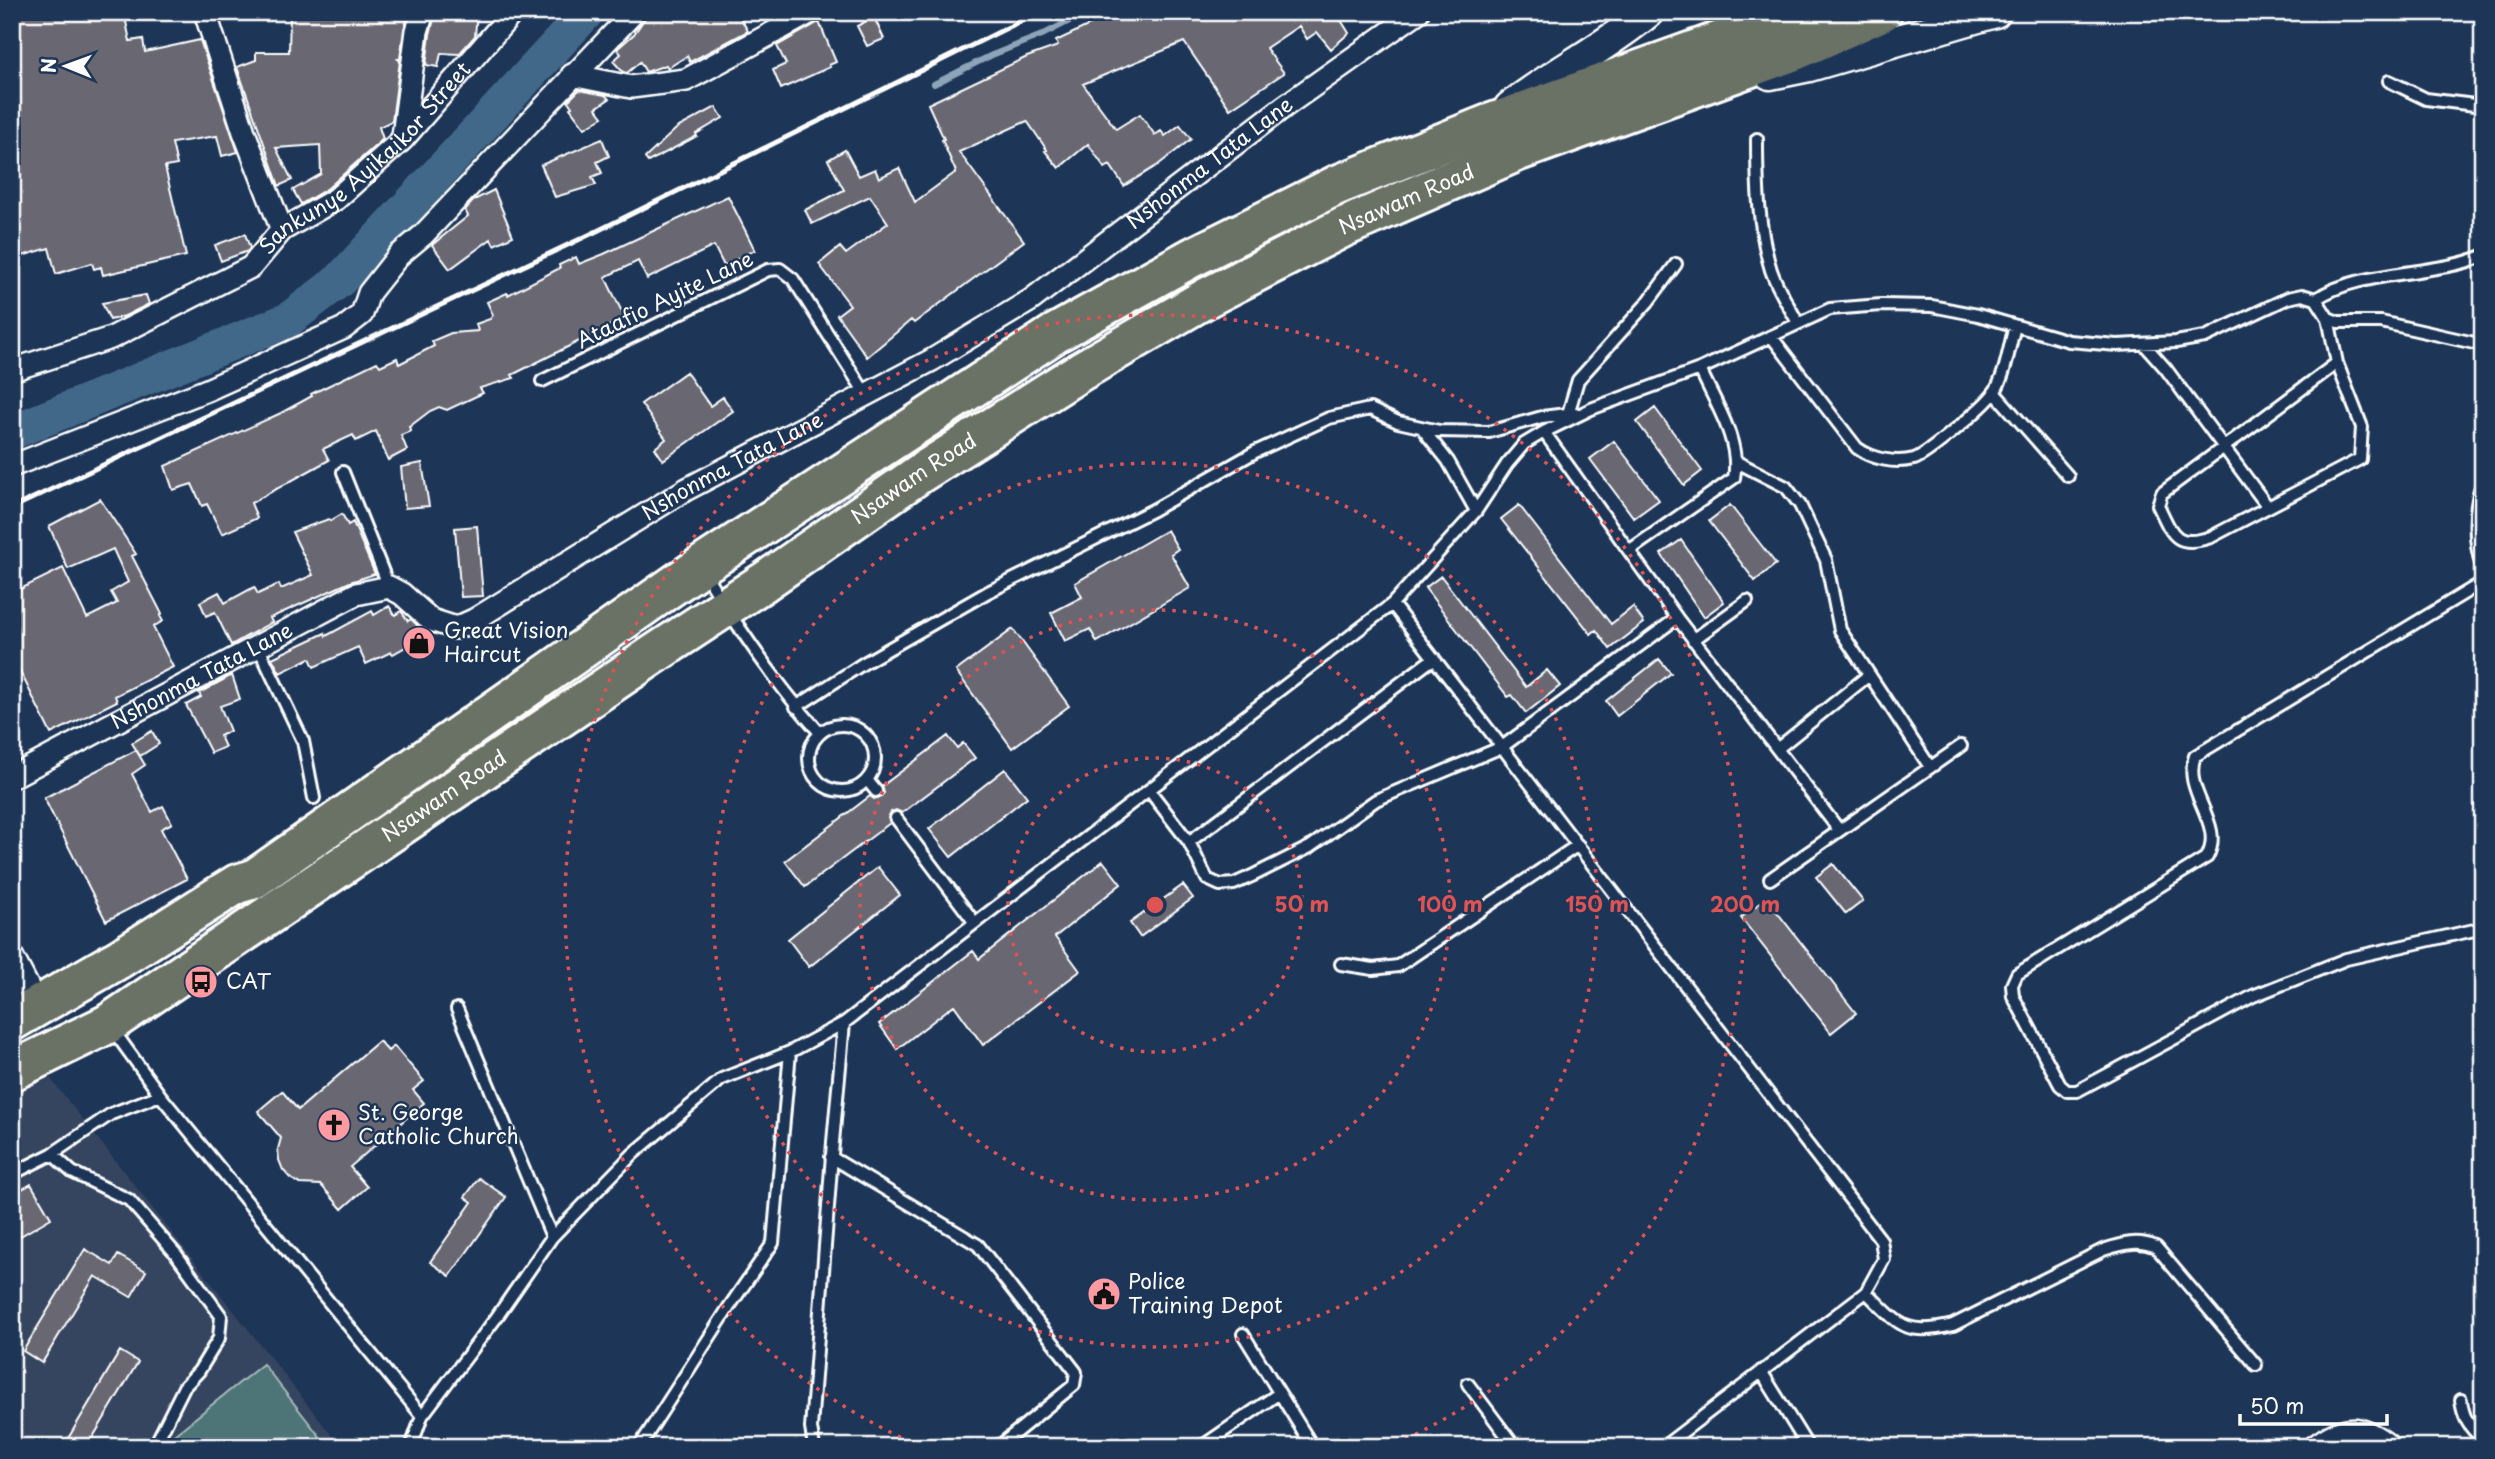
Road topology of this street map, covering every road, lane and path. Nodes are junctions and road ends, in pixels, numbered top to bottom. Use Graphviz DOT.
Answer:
graph roads {
  1 [pos="205,12"];
  2 [pos="423,12"];
  3 [pos="513,12"];
  4 [pos="634,12"];
  5 [pos="811,12"];
  6 [pos="1418,12"];
  7 [pos="1648,12"];
  8 [pos="1801,12"];
  9 [pos="1882,12"];
  10 [pos="1995,12"];
  11 [pos="572,75"];
  12 [pos="2389,81"];
  13 [pos="1690,90"];
  14 [pos="2483,106"];
  15 [pos="1489,124"];
  16 [pos="403,139"];
  17 [pos="1757,139"];
  18 [pos="282,230"];
  19 [pos="2483,256"];
  20 [pos="1676,264"];
  21 [pos="2316,299"];
  22 [pos="2328,318"];
  23 [pos="1798,323"];
  24 [pos="2015,326"];
  25 [pos="1771,336"];
  26 [pos="2144,344"];
  27 [pos="2483,345"];
  28 [pos="2337,363"];
  29 [pos="1700,369"];
  30 [pos="12,370"];
  31 [pos="542,382"];
  32 [pos="1994,393"];
  33 [pos="867,396"];
  34 [pos="1591,409"];
  35 [pos="1569,414"];
  36 [pos="1422,427"];
  37 [pos="1544,432"];
  38 [pos="2222,447"];
  39 [pos="1737,463"];
  40 [pos="12,466"];
  41 [pos="343,472"];
  42 [pos="2068,476"];
  43 [pos="2483,481"];
  44 [pos="2268,507"];
  45 [pos="1476,511"];
  46 [pos="1630,550"];
  47 [pos="701,566"];
  48 [pos="2483,569"];
  49 [pos="2483,582"];
  50 [pos="389,587"];
  51 [pos="1747,601"];
  52 [pos="1392,604"];
  53 [pos="726,608"];
  54 [pos="1677,618"];
  55 [pos="1693,639"];
  56 [pos="258,646"];
  57 [pos="1434,658"];
  58 [pos="1869,675"];
  59 [pos="796,707"];
  60 [pos="820,733"];
  61 [pos="1502,747"];
  62 [pos="1961,747"];
  63 [pos="1777,749"];
  64 [pos="1930,767"];
  65 [pos="12,776"];
  66 [pos="867,780"];
  67 [pos="1149,790"];
  68 [pos="876,791"];
  69 [pos="314,799"];
  70 [pos="896,818"];
  71 [pos="1839,830"];
  72 [pos="1189,842"];
  73 [pos="1578,845"];
  74 [pos="1770,879"];
  75 [pos="975,923"];
  76 [pos="2483,928"];
  77 [pos="12,956"];
  78 [pos="1341,964"];
  79 [pos="457,1009"];
  80 [pos="25,1014"];
  81 [pos="844,1023"];
  82 [pos="108,1024"];
  83 [pos="790,1052"];
  84 [pos="12,1071"];
  85 [pos="160,1095"];
  86 [pos="52,1154"];
  87 [pos="831,1157"];
  88 [pos="12,1174"];
  89 [pos="552,1237"];
  90 [pos="1866,1292"];
  91 [pos="1243,1334"];
  92 [pos="2256,1365"];
  93 [pos="1761,1371"];
  94 [pos="1468,1384"];
  95 [pos="1278,1394"];
  96 [pos="2461,1400"];
  97 [pos="422,1416"];
  98 [pos="2483,1439"];
  99 [pos="1311,1444"];
  100 [pos="154,1447"];
  101 [pos="411,1447"];
  102 [pos="639,1447"];
  103 [pos="814,1447"];
  104 [pos="998,1447"];
  105 [pos="1201,1447"];
  106 [pos="1515,1447"];
  107 [pos="1663,1447"];
  108 [pos="1808,1447"];
  109 [pos="2314,1447"];
  110 [pos="2390,1447"];
  1 -- 18 [label="street"];
  2 -- 16 [label="street"];
  3 -- 16 [label="street, Sankunye Ayikaikor Street"];
  4 -- 11 [label="street"];
  5 -- 11 [label="street"];
  6 -- 33 [label="street, Nshonma Tata Lane"];
  7 -- 15 [label="street"];
  8 -- 15 [label="highway, Nsawam Road"];
  9 -- 13 [label="highway, Nsawam Road"];
  10 -- 13 [label="street"];
  11 -- 40 [label="street"];
  12 -- 14 [label="lane"];
  13 -- 53 [label="highway, Nsawam Road"];
  15 -- 47 [label="highway, Nsawam Road"];
  16 -- 18 [label="street, Sankunye Ayikaikor Street"];
  17 -- 23 [label="lane"];
  18 -- 30 [label="street, Sankunye Ayikaikor Street"];
  19 -- 21 [label="lane"];
  20 -- 35 [label="lane"];
  21 -- 22 [label="lane"];
  21 -- 26 [label="lane"];
  22 -- 27 [label="lane"];
  22 -- 28 [label="lane"];
  23 -- 24 [label="lane"];
  23 -- 25 [label="lane"];
  24 -- 26 [label="lane"];
  24 -- 32 [label="lane"];
  25 -- 29 [label="lane"];
  25 -- 32 [label="lane"];
  26 -- 38 [label="lane"];
  28 -- 38 [label="lane"];
  28 -- 44 [label="lane"];
  29 -- 34 [label="lane"];
  29 -- 39 [label="lane"];
  31 -- 33 [label="lane, Ataafio Ayite Lane"];
  32 -- 42 [label="lane"];
  33 -- 50 [label="street, Nshonma Tata Lane"];
  34 -- 35 [label="lane"];
  34 -- 37 [label="lane"];
  35 -- 36 [label="lane"];
  36 -- 45 [label="lane"];
  36 -- 59 [label="lane"];
  37 -- 45 [label="lane"];
  37 -- 46 [label="lane"];
  38 -- 44 [label="lane"];
  38 -- 44 [label="lane"];
  39 -- 46 [label="lane"];
  39 -- 58 [label="lane"];
  41 -- 50 [label="lane"];
  43 -- 48 [label="lane"];
  45 -- 52 [label="lane"];
  46 -- 54 [label="lane"];
  47 -- 53 [label="lane"];
  47 -- 80 [label="highway, Nsawam Road"];
  49 -- 76 [label="lane"];
  50 -- 56 [label="street, Nshonma Tata Lane"];
  51 -- 55 [label="lane"];
  52 -- 57 [label="lane"];
  52 -- 67 [label="lane"];
  53 -- 59 [label="lane"];
  53 -- 82 [label="highway, Nsawam Road"];
  54 -- 55 [label="lane"];
  54 -- 61 [label="lane"];
  55 -- 63 [label="lane"];
  56 -- 65 [label="street, Nshonma Tata Lane"];
  56 -- 69 [label="lane"];
  57 -- 61 [label="lane"];
  57 -- 72 [label="lane"];
  58 -- 63 [label="lane"];
  58 -- 64 [label="lane"];
  59 -- 60 [label="lane"];
  60 -- 66 [label="lane"];
  60 -- 66 [label="lane"];
  61 -- 72 [label="lane"];
  61 -- 73 [label="lane"];
  62 -- 64 [label="lane"];
  63 -- 71 [label="lane"];
  64 -- 71 [label="lane"];
  66 -- 68 [label="lane"];
  67 -- 72 [label="lane"];
  67 -- 75 [label="lane"];
  70 -- 75 [label="lane"];
  71 -- 74 [label="lane"];
  73 -- 78 [label="lane"];
  73 -- 90 [label="lane"];
  75 -- 81 [label="lane"];
  77 -- 80 [label="street"];
  79 -- 89 [label="lane"];
  81 -- 83 [label="lane"];
  81 -- 87 [label="lane"];
  82 -- 84 [label="highway, Nsawam Road"];
  82 -- 85 [label="lane"];
  83 -- 89 [label="lane"];
  83 -- 102 [label="lane"];
  85 -- 86 [label="lane"];
  85 -- 97 [label="lane"];
  86 -- 88 [label="lane"];
  86 -- 100 [label="lane"];
  87 -- 103 [label="lane"];
  87 -- 104 [label="lane"];
  89 -- 97 [label="lane"];
  90 -- 92 [label="lane"];
  90 -- 93 [label="lane"];
  91 -- 95 [label="lane"];
  93 -- 107 [label="lane"];
  93 -- 108 [label="lane"];
  94 -- 106 [label="lane"];
  95 -- 99 [label="lane"];
  95 -- 105 [label="lane"];
  96 -- 98 [label="lane"];
  97 -- 101 [label="lane"];
  109 -- 110 [label="street"];
}
